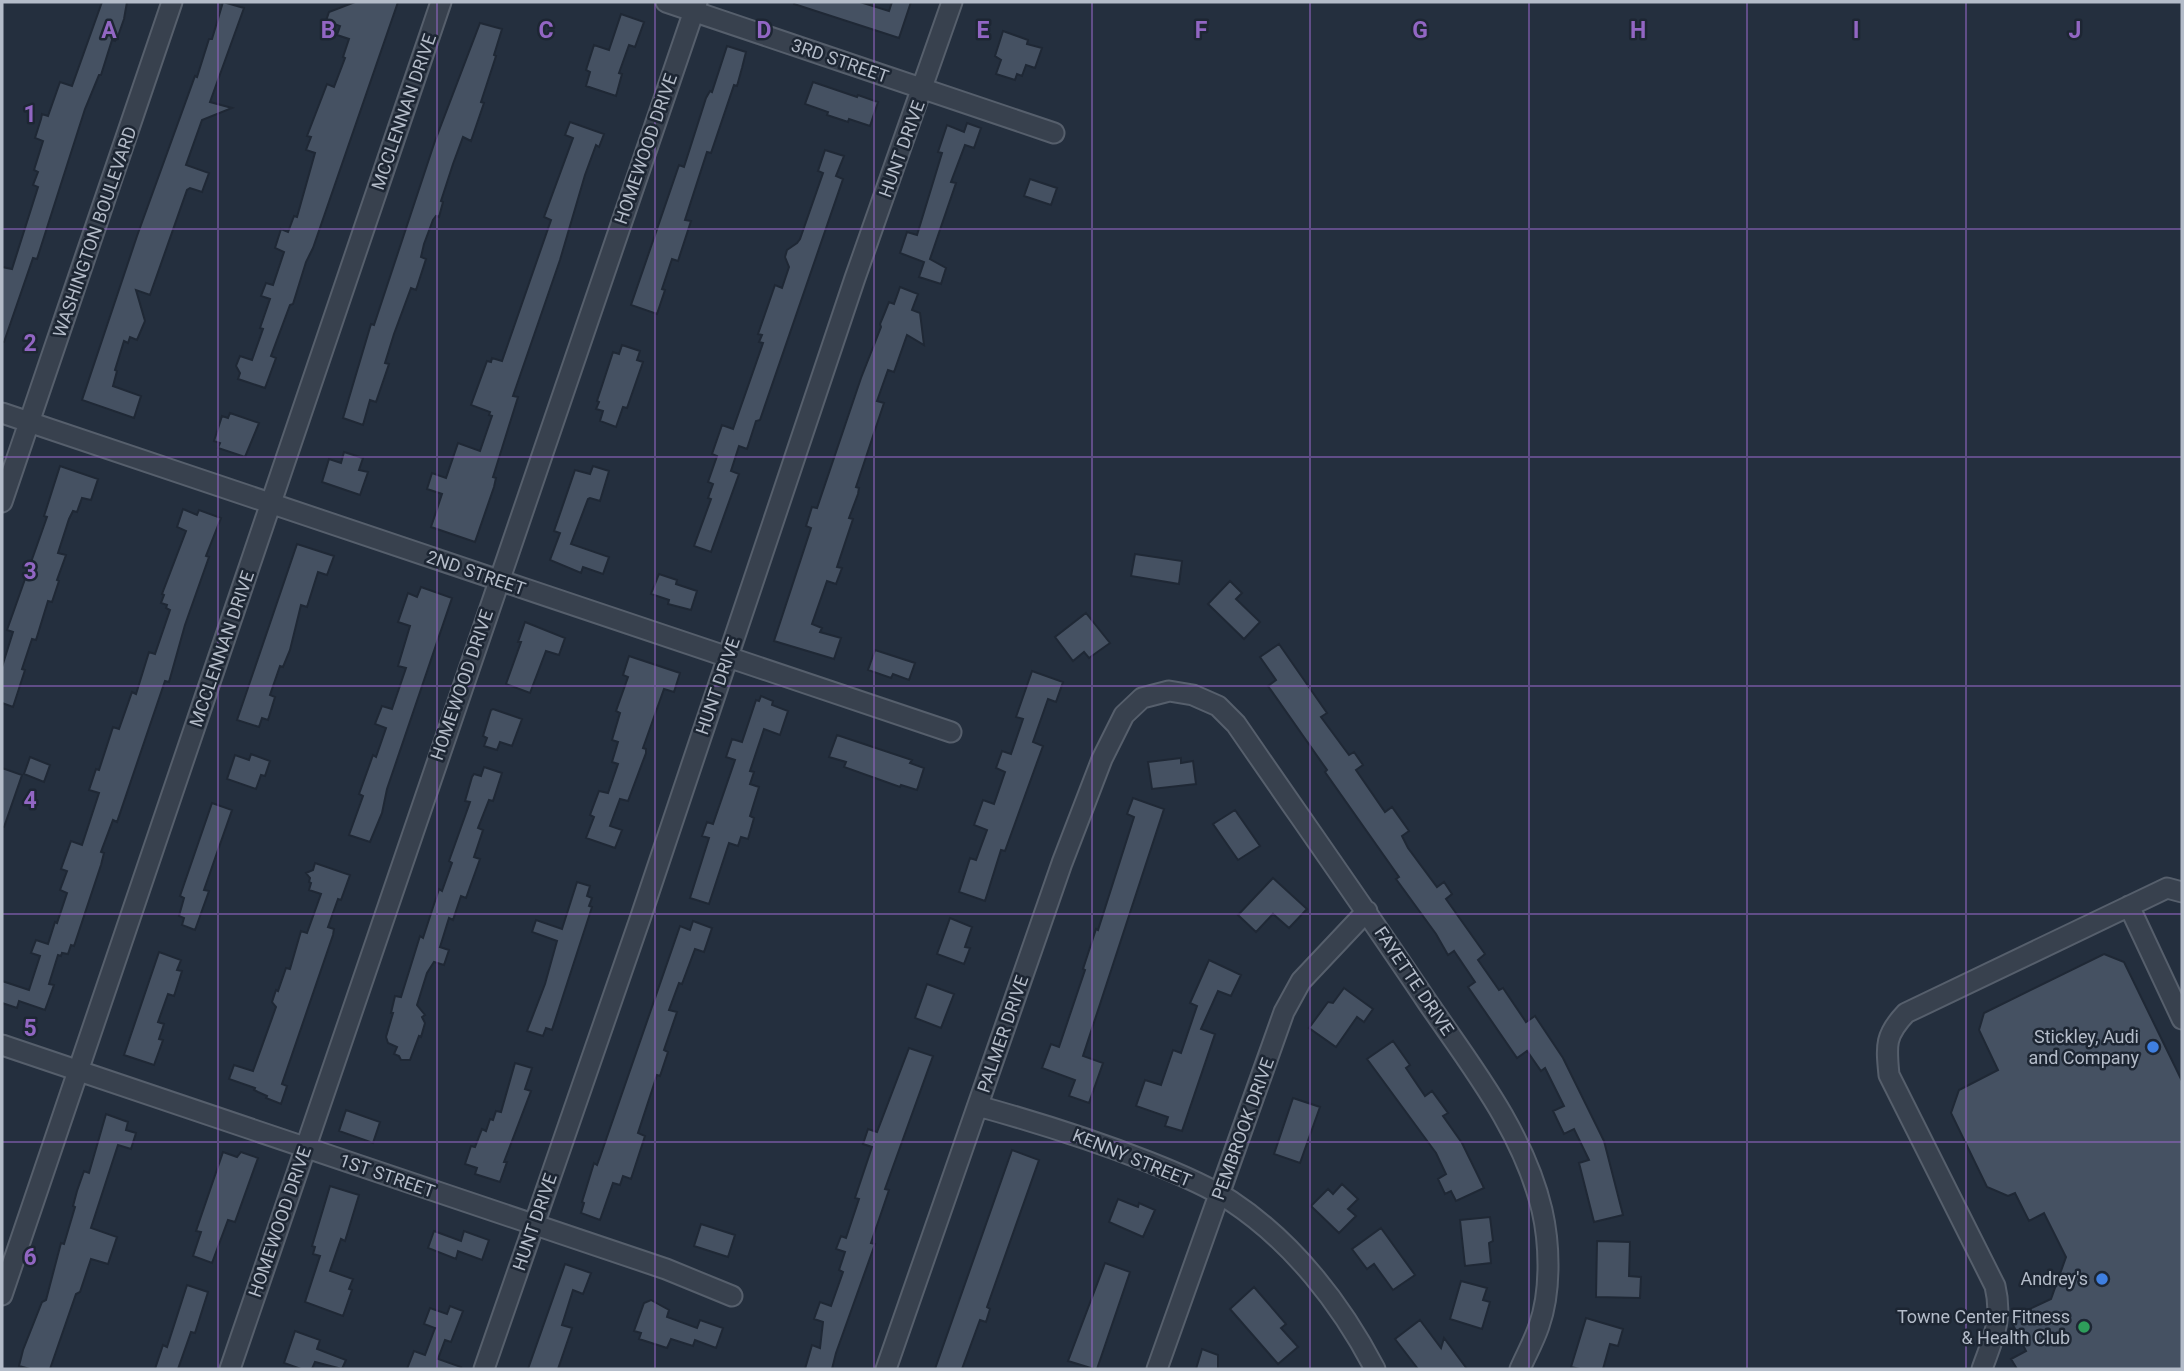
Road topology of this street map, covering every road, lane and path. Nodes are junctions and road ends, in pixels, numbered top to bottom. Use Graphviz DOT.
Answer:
graph roads {
  1 [pos="172,2"];
  2 [pos="441,2"];
  3 [pos="666,2"];
  4 [pos="952,2"];
  5 [pos="696,6"];
  6 [pos="923,89"];
  7 [pos="1054,133"];
  8 [pos="2,413"];
  9 [pos="29,423"];
  10 [pos="2,502"];
  11 [pos="272,504"];
  12 [pos="498,580"];
  13 [pos="727,659"];
  14 [pos="1134,705"];
  15 [pos="951,732"];
  16 [pos="2182,892"];
  17 [pos="2129,906"];
  18 [pos="1367,911"];
  19 [pos="2182,1019"];
  20 [pos="2,1045"];
  21 [pos="78,1071"];
  22 [pos="978,1105"];
  23 [pos="305,1148"];
  24 [pos="1219,1195"];
  25 [pos="534,1226"];
  26 [pos="2,1295"];
  27 [pos="732,1296"];
  28 [pos="230,1369"];
  29 [pos="484,1369"];
  30 [pos="886,1369"];
  31 [pos="1157,1369"];
  32 [pos="1374,1369"];
  33 [pos="1520,1369"];
  34 [pos="1982,1369"];
  1 -- 9 [label="street, WASHINGTON BOULEVARD"];
  2 -- 11 [label="street, MCCLENNAN DRIVE"];
  3 -- 5 [label="street, 3RD STREET"];
  4 -- 6 [label="street, HUNT DRIVE"];
  5 -- 6 [label="street, 3RD STREET"];
  5 -- 12 [label="street, HOMEWOOD DRIVE"];
  6 -- 7 [label="street, 3RD STREET"];
  6 -- 13 [label="street, HUNT DRIVE"];
  8 -- 9 [label="street, 2ND STREET"];
  9 -- 10 [label="street, WASHINGTON BOULEVARD"];
  9 -- 11 [label="street, 2ND STREET"];
  11 -- 12 [label="street, 2ND STREET"];
  11 -- 21 [label="street, MCCLENNAN DRIVE"];
  12 -- 13 [label="street, 2ND STREET"];
  12 -- 23 [label="street, HOMEWOOD DRIVE"];
  13 -- 15 [label="street, 2ND STREET"];
  13 -- 25 [label="street, HUNT DRIVE"];
  14 -- 18 [label="street, FAYETTE DRIVE"];
  14 -- 22 [label="street, PALMER DRIVE"];
  16 -- 17 [label="street"];
  17 -- 19 [label="street"];
  17 -- 34 [label="street"];
  18 -- 24 [label="street, PEMBROOK DRIVE"];
  18 -- 33 [label="street, FAYETTE DRIVE"];
  20 -- 21 [label="street, 1ST STREET"];
  21 -- 23 [label="street, 1ST STREET"];
  21 -- 26 [label="street, MCCLENNAN DRIVE"];
  22 -- 24 [label="street, KENNY STREET"];
  22 -- 30 [label="street, PALMER DRIVE"];
  23 -- 25 [label="street, 1ST STREET"];
  23 -- 28 [label="street, HOMEWOOD DRIVE"];
  24 -- 31 [label="street, PEMBROOK DRIVE"];
  24 -- 32 [label="street, KENNY STREET"];
  25 -- 27 [label="street, 1ST STREET"];
  25 -- 29 [label="street, HUNT DRIVE"];
}
